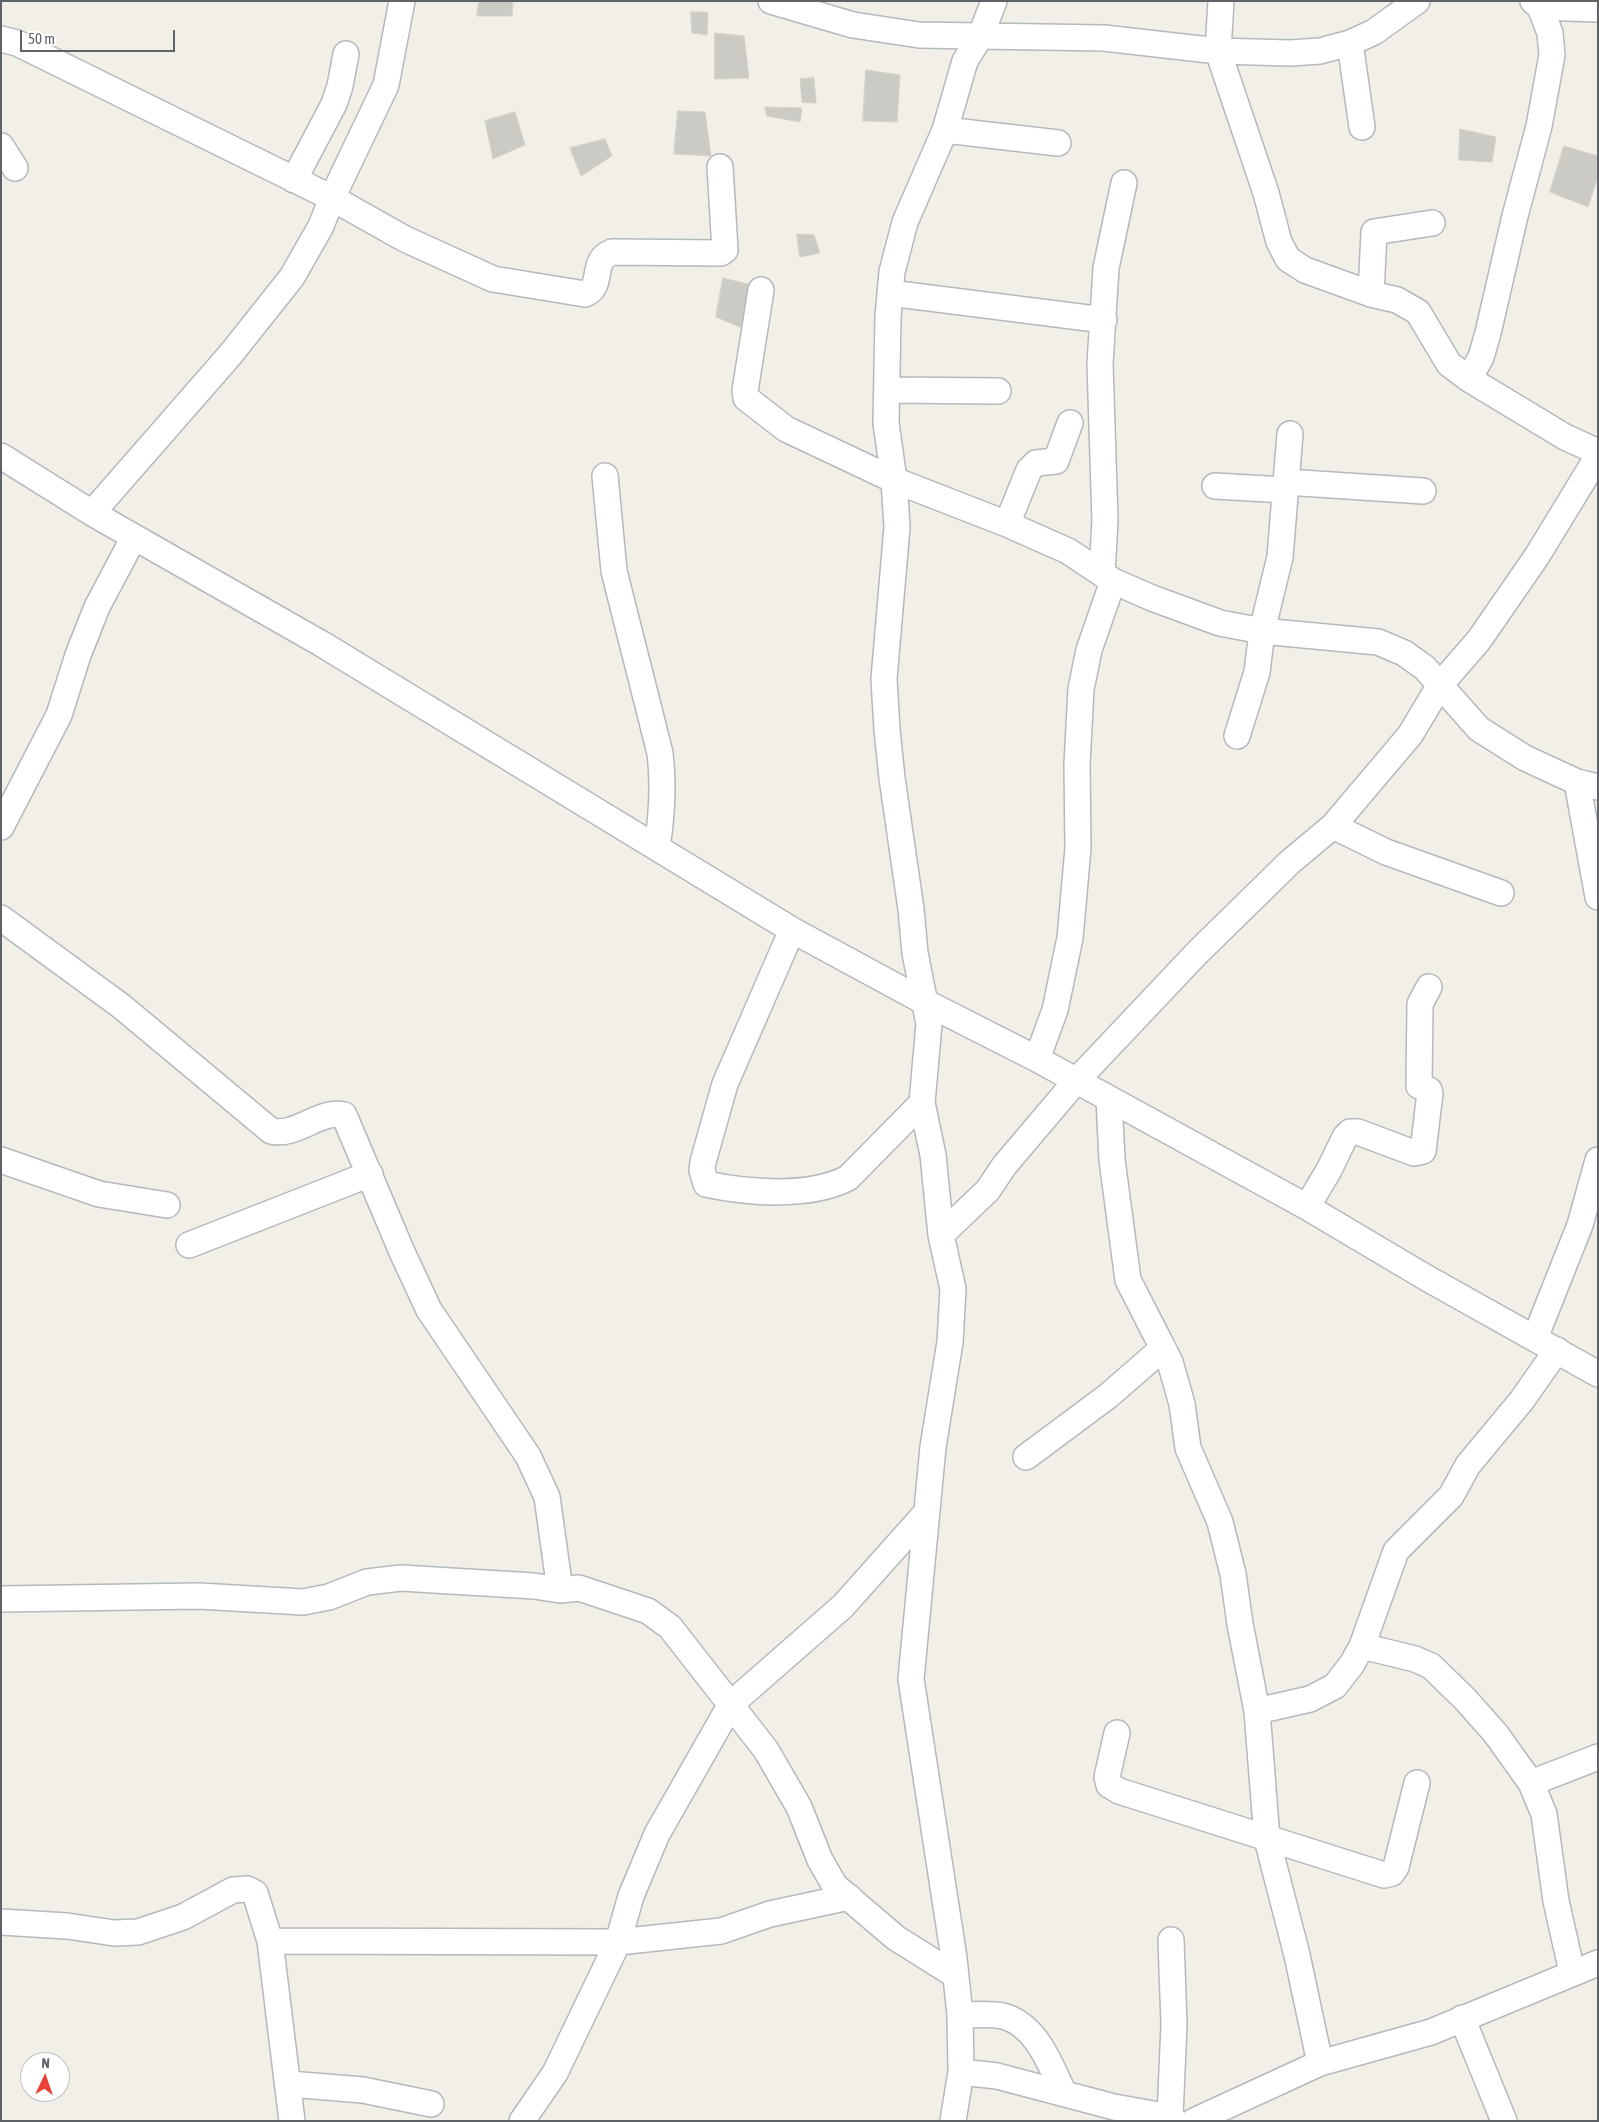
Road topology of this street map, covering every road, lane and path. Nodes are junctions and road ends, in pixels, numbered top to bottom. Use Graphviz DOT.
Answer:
graph roads {
  1 [pos="402,1"];
  2 [pos="994,1"];
  3 [pos="1221,1"];
  4 [pos="1417,1"];
  5 [pos="782,3"];
  6 [pos="1536,4"];
  7 [pos="1598,9"];
  8 [pos="981,35"];
  9 [pos="1,39"];
  10 [pos="1350,43"];
  11 [pos="1218,51"];
  12 [pos="346,54"];
  13 [pos="1362,127"];
  14 [pos="945,130"];
  15 [pos="1058,143"];
  16 [pos="1,146"];
  17 [pos="720,167"];
  18 [pos="15,168"];
  19 [pos="294,180"];
  20 [pos="1124,183"];
  21 [pos="332,198"];
  22 [pos="1432,223"];
  23 [pos="761,290"];
  24 [pos="890,293"];
  25 [pos="1371,294"];
  26 [pos="1104,320"];
  27 [pos="1469,379"];
  28 [pos="887,390"];
  29 [pos="998,391"];
  30 [pos="1070,422"];
  31 [pos="1290,434"];
  32 [pos="1598,452"];
  33 [pos="1,456"];
  34 [pos="1598,456"];
  35 [pos="605,476"];
  36 [pos="894,480"];
  37 [pos="1215,486"];
  38 [pos="1286,486"];
  39 [pos="1424,491"];
  40 [pos="92,513"];
  41 [pos="1007,524"];
  42 [pos="134,537"];
  43 [pos="1107,577"];
  44 [pos="1262,631"];
  45 [pos="1440,685"];
  46 [pos="1237,736"];
  47 [pos="1592,785"];
  48 [pos="1333,826"];
  49 [pos="1,827"];
  50 [pos="657,848"];
  51 [pos="1501,892"];
  52 [pos="1598,897"];
  53 [pos="1,918"];
  54 [pos="792,930"];
  55 [pos="1430,987"];
  56 [pos="923,1001"];
  57 [pos="1037,1059"];
  58 [pos="1076,1081"];
  59 [pos="1108,1099"];
  60 [pos="922,1103"];
  61 [pos="1,1160"];
  62 [pos="1598,1160"];
  63 [pos="370,1174"];
  64 [pos="167,1205"];
  65 [pos="1307,1207"];
  66 [pos="1589,1227"];
  67 [pos="941,1235"];
  68 [pos="189,1245"];
  69 [pos="1535,1338"];
  70 [pos="1162,1349"];
  71 [pos="1557,1350"];
  72 [pos="1598,1374"];
  73 [pos="1026,1457"];
  74 [pos="926,1513"];
  75 [pos="560,1590"];
  76 [pos="1,1599"];
  77 [pos="1362,1646"];
  78 [pos="731,1704"];
  79 [pos="1257,1711"];
  80 [pos="1117,1732"];
  81 [pos="1598,1758"];
  82 [pos="1417,1783"];
  83 [pos="1532,1783"];
  84 [pos="1268,1839"];
  85 [pos="849,1897"];
  86 [pos="1,1922"];
  87 [pos="1171,1940"];
  88 [pos="270,1941"];
  89 [pos="618,1942"];
  90 [pos="1598,1963"];
  91 [pos="1572,1972"];
  92 [pos="955,1975"];
  93 [pos="960,2015"];
  94 [pos="1462,2018"];
  95 [pos="1320,2063"];
  96 [pos="961,2072"];
  97 [pos="288,2084"];
  98 [pos="1064,2093"];
  99 [pos="431,2104"];
  100 [pos="1180,2120"];
  101 [pos="292,2121"];
  102 [pos="522,2121"];
  103 [pos="954,2121"];
  104 [pos="1504,2121"];
  1 -- 21 [label="street"];
  2 -- 8 [label="street"];
  3 -- 11 [label="street"];
  4 -- 10 [label="street"];
  5 -- 8 [label="street"];
  6 -- 7 [label="street"];
  6 -- 27 [label="street"];
  8 -- 11 [label="street"];
  8 -- 14 [label="street"];
  9 -- 19 [label="street"];
  10 -- 11 [label="street"];
  10 -- 13 [label="street"];
  11 -- 25 [label="street"];
  12 -- 19 [label="street"];
  14 -- 15 [label="street"];
  14 -- 24 [label="street"];
  16 -- 18 [label="street"];
  17 -- 21 [label="street"];
  19 -- 21 [label="street"];
  20 -- 26 [label="street"];
  21 -- 40 [label="street"];
  22 -- 25 [label="street"];
  23 -- 36 [label="street"];
  24 -- 26 [label="street"];
  24 -- 28 [label="street"];
  25 -- 27 [label="street"];
  26 -- 43 [label="street"];
  27 -- 32 [label="street"];
  28 -- 29 [label="street"];
  28 -- 36 [label="street"];
  30 -- 41 [label="street"];
  31 -- 38 [label="street"];
  33 -- 40 [label="street"];
  34 -- 45 [label="street"];
  35 -- 50 [label="street"];
  36 -- 41 [label="street"];
  36 -- 56 [label="street"];
  37 -- 38 [label="street"];
  38 -- 39 [label="street"];
  38 -- 44 [label="street"];
  40 -- 42 [label="street"];
  41 -- 43 [label="street"];
  42 -- 49 [label="street"];
  42 -- 50 [label="street"];
  43 -- 44 [label="street"];
  43 -- 57 [label="street"];
  44 -- 45 [label="street"];
  44 -- 46 [label="street"];
  45 -- 47 [label="street"];
  45 -- 48 [label="street"];
  47 -- 52 [label="street"];
  48 -- 51 [label="street"];
  48 -- 58 [label="street"];
  50 -- 54 [label="street"];
  53 -- 63 [label="street"];
  54 -- 56 [label="street"];
  54 -- 60 [label="street"];
  55 -- 65 [label="street"];
  56 -- 57 [label="street"];
  56 -- 60 [label="street"];
  57 -- 58 [label="street"];
  58 -- 59 [label="street"];
  58 -- 67 [label="street"];
  59 -- 65 [label="street"];
  59 -- 70 [label="street"];
  60 -- 67 [label="street"];
  61 -- 64 [label="street"];
  62 -- 66 [label="street"];
  63 -- 68 [label="street"];
  63 -- 75 [label="street"];
  65 -- 69 [label="street"];
  66 -- 69 [label="street"];
  67 -- 74 [label="street"];
  69 -- 71 [label="street"];
  70 -- 73 [label="street"];
  70 -- 79 [label="street"];
  71 -- 72 [label="street"];
  71 -- 77 [label="street"];
  74 -- 78 [label="street"];
  74 -- 92 [label="street"];
  75 -- 76 [label="street"];
  75 -- 78 [label="street"];
  77 -- 79 [label="street"];
  77 -- 83 [label="street"];
  78 -- 85 [label="street"];
  78 -- 89 [label="street"];
  79 -- 84 [label="street"];
  80 -- 84 [label="street"];
  81 -- 83 [label="street"];
  82 -- 84 [label="street"];
  83 -- 91 [label="street"];
  84 -- 95 [label="street"];
  85 -- 89 [label="street"];
  85 -- 92 [label="street"];
  86 -- 88 [label="street"];
  87 -- 100 [label="street"];
  88 -- 89 [label="street"];
  88 -- 97 [label="street"];
  89 -- 102 [label="street"];
  90 -- 91 [label="street"];
  91 -- 94 [label="street"];
  92 -- 93 [label="street"];
  93 -- 96 [label="street"];
  93 -- 98 [label="street"];
  94 -- 95 [label="street"];
  94 -- 104 [label="street"];
  95 -- 100 [label="street"];
  96 -- 98 [label="street"];
  96 -- 103 [label="street"];
  97 -- 99 [label="street"];
  97 -- 101 [label="street"];
  98 -- 100 [label="street"];
}
